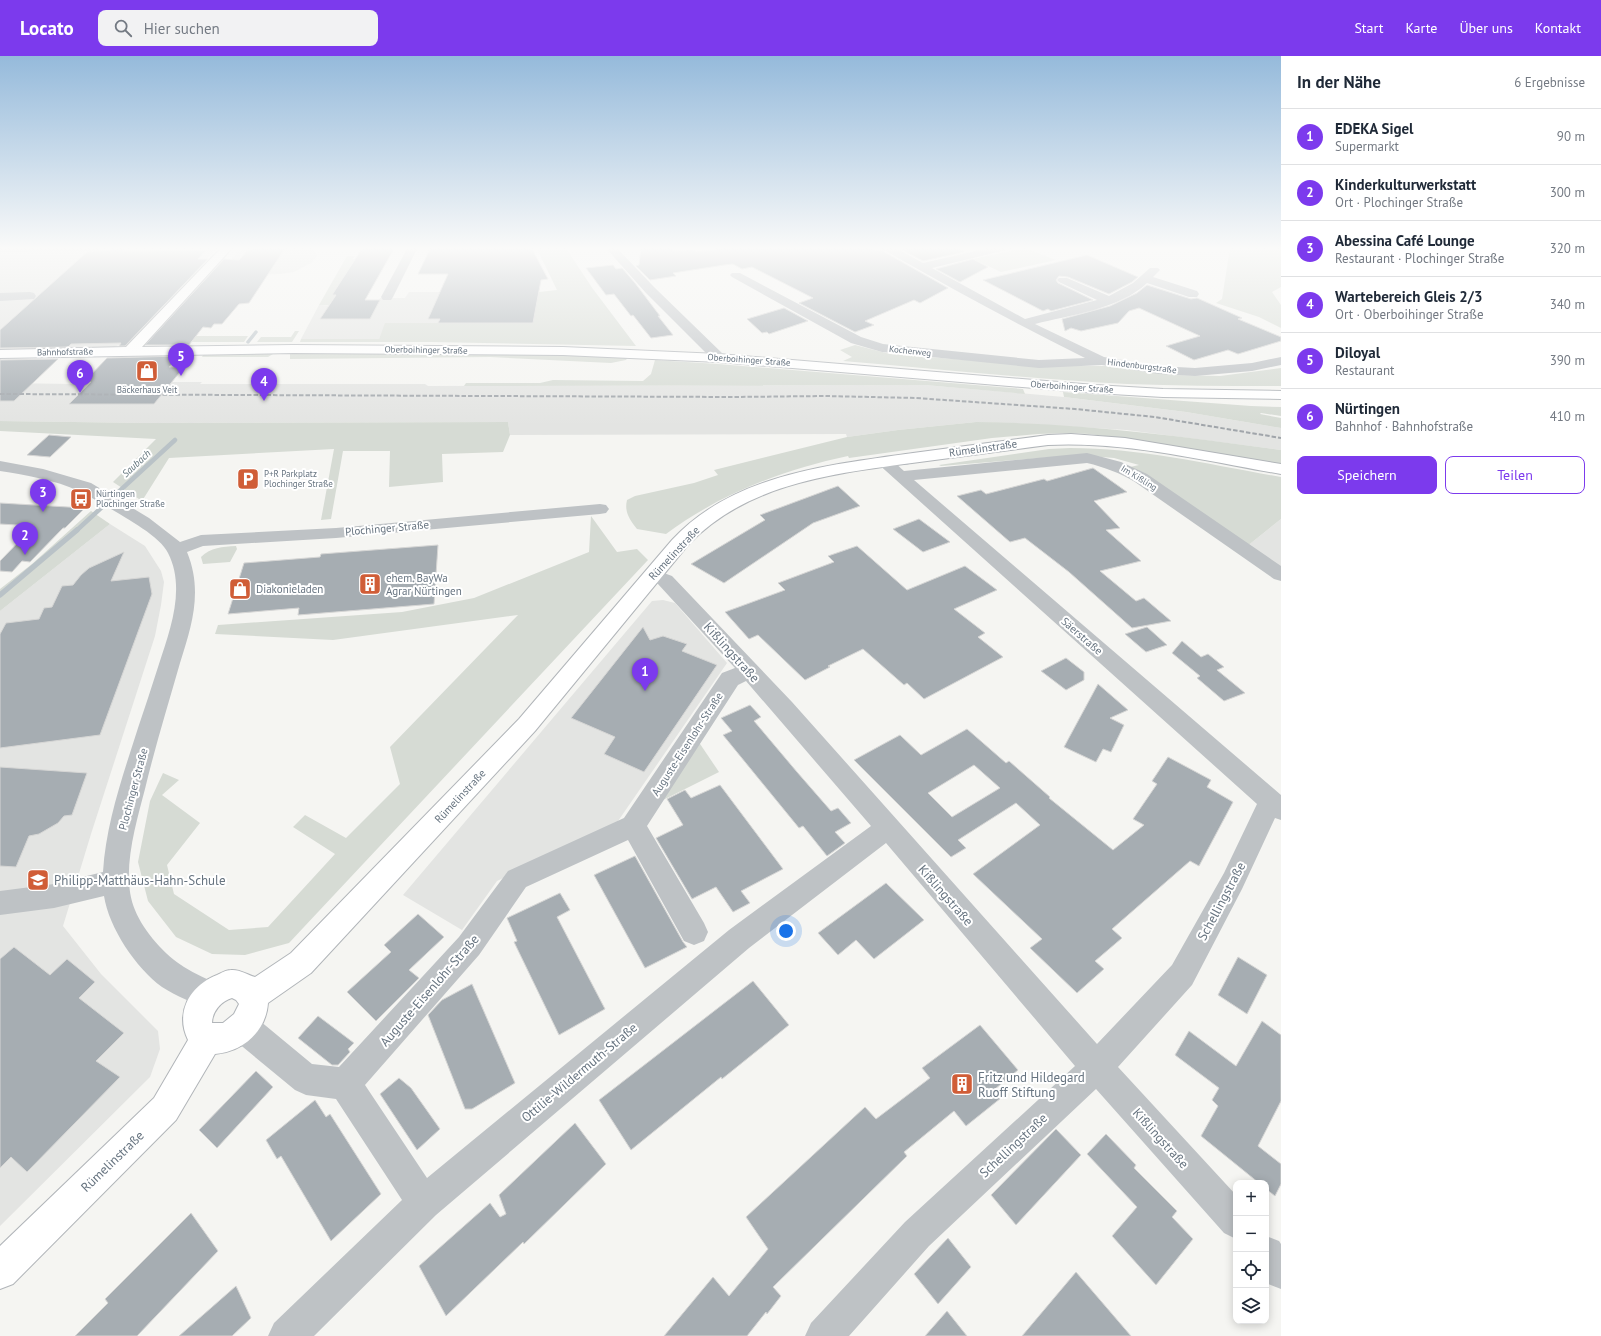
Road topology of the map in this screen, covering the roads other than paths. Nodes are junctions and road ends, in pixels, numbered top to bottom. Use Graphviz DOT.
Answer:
graph roads {
  1 [pos="176,307"];
  2 [pos="667,307"];
  3 [pos="795,307"];
  4 [pos="993,307"];
  5 [pos="1087,307"];
  6 [pos="1023,323"];
  7 [pos="136,353"];
  8 [pos="0,354"];
  9 [pos="719,358"];
  10 [pos="0,360"];
  11 [pos="1281,361"];
  12 [pos="1101,362"];
  13 [pos="1281,395"];
  14 [pos="0,466"];
  15 [pos="892,469"];
  16 [pos="1281,469"];
  17 [pos="600,509"];
  18 [pos="176,549"];
  19 [pos="1281,575"];
  20 [pos="653,576"];
  21 [pos="749,671"];
  22 [pos="1276,805"];
  23 [pos="634,826"];
  24 [pos="887,828"];
  25 [pos="116,881"];
  26 [pos="0,903"];
  27 [pos="694,932"];
  28 [pos="209,995"];
  29 [pos="253,996"];
  30 [pos="243,1027"];
  31 [pos="207,1038"];
  32 [pos="1098,1067"];
  33 [pos="345,1084"];
  34 [pos="424,1202"];
  35 [pos="1233,1218"];
  36 [pos="1269,1257"];
  37 [pos="0,1271"];
  38 [pos="1281,1271"];
  39 [pos="287,1336"];
  40 [pos="824,1336"];
  1 -- 7 [label="street"];
  2 -- 9 [label="street"];
  3 -- 12 [label="street, Kocherweg"];
  4 -- 6 [label="street, Hindenburgstraße"];
  5 -- 6 [label="street"];
  6 -- 12 [label="street, Hindenburgstraße"];
  7 -- 8 [label="street, Bahnhofstraße"];
  7 -- 9 [label="street, Oberboihinger Straße"];
  7 -- 10 [label="street, Bahnhofstraße"];
  9 -- 13 [label="street, Oberboihinger Straße"];
  11 -- 12 [label="street, Hindenburgstraße"];
  14 -- 18 [label="street, Plochinger Straße"];
  15 -- 16 [label="street, Rümelinstraße"];
  15 -- 19 [label="street, Im Kißling"];
  15 -- 20 [label="street, Rümelinstraße"];
  15 -- 22 [label="street, Säerstraße"];
  17 -- 18 [label="street, Plochinger Straße"];
  18 -- 25 [label="street, Plochinger Straße"];
  20 -- 21 [label="street, Kißlingstraße"];
  20 -- 29 [label="street, Rümelinstraße"];
  21 -- 23 [label="street, Auguste-Eisenlohr-Straße"];
  21 -- 24 [label="street, Kißlingstraße"];
  22 -- 32 [label="street, Schellingstraße"];
  23 -- 27 [label="street"];
  23 -- 33 [label="street, Auguste-Eisenlohr-Straße"];
  24 -- 32 [label="street, Kißlingstraße"];
  24 -- 34 [label="street, Ottilie-Wildermuth-Straße"];
  25 -- 26 [label="street"];
  25 -- 28 [label="street, Plochinger Straße"];
  28 -- 29 [label="street"];
  28 -- 31 [label="street"];
  29 -- 30 [label="street"];
  30 -- 31 [label="street"];
  30 -- 33 [label="street"];
  31 -- 37 [label="street, Rümelinstraße"];
  32 -- 35 [label="street, Kißlingstraße"];
  32 -- 40 [label="street, Schellingstraße"];
  33 -- 34 [label="street"];
  34 -- 39 [label="street, Ottilie-Wildermuth-Straße"];
  36 -- 38 [label="street"];
}
